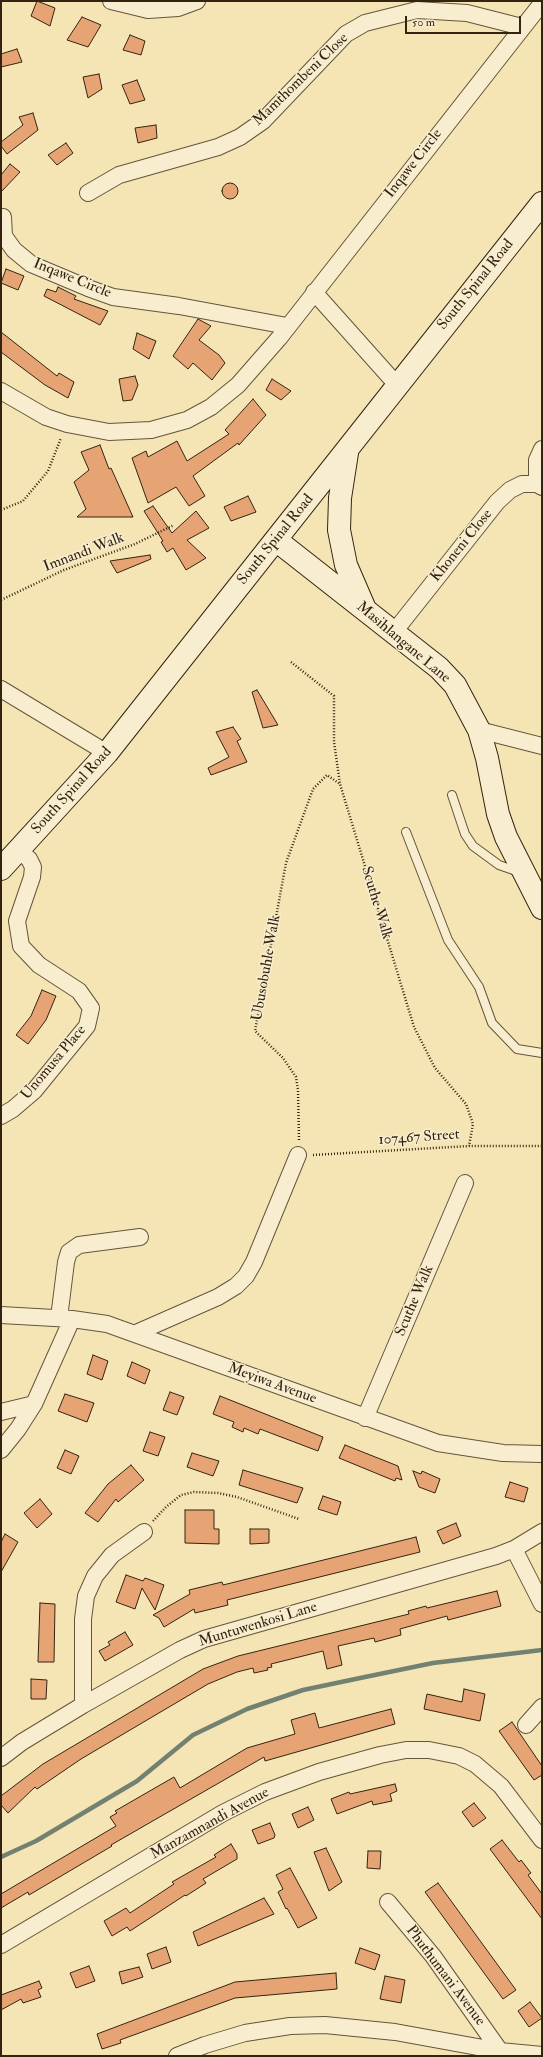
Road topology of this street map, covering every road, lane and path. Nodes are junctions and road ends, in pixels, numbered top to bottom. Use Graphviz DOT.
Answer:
graph roads {
  1 [pos="111,1"];
  2 [pos="197,1"];
  3 [pos="542,3"];
  4 [pos="522,27"];
  5 [pos="88,193"];
  6 [pos="542,203"];
  7 [pos="3,217"];
  8 [pos="314,292"];
  9 [pos="287,326"];
  10 [pos="397,385"];
  11 [pos="1,391"];
  12 [pos="67,424"];
  13 [pos="542,449"];
  14 [pos="347,452"];
  15 [pos="539,485"];
  16 [pos="1,510"];
  17 [pos="174,525"];
  18 [pos="276,540"];
  19 [pos="1,600"];
  20 [pos="367,612"];
  21 [pos="394,632"];
  22 [pos="292,662"];
  23 [pos="1,689"];
  24 [pos="478,730"];
  25 [pos="542,746"];
  26 [pos="107,752"];
  27 [pos="340,784"];
  28 [pos="452,795"];
  29 [pos="406,832"];
  30 [pos="19,851"];
  31 [pos="1,869"];
  32 [pos="524,874"];
  33 [pos="542,908"];
  34 [pos="542,1053"];
  35 [pos="1,1116"];
  36 [pos="469,1146"];
  37 [pos="542,1146"];
  38 [pos="298,1156"];
  39 [pos="465,1183"];
  40 [pos="140,1237"];
  41 [pos="1,1315"];
  42 [pos="66,1319"];
  43 [pos="136,1334"];
  44 [pos="34,1404"];
  45 [pos="1,1412"];
  46 [pos="365,1418"];
  47 [pos="1,1450"];
  48 [pos="542,1454"];
  49 [pos="299,1519"];
  50 [pos="144,1532"];
  51 [pos="542,1532"];
  52 [pos="514,1549"];
  53 [pos="542,1604"];
  54 [pos="82,1705"];
  55 [pos="542,1707"];
  56 [pos="526,1725"];
  57 [pos="1,1758"];
  58 [pos="542,1840"];
  59 [pos="388,1902"];
  60 [pos="1,1945"];
  61 [pos="500,2051"];
  62 [pos="542,2055"];
  63 [pos="177,2056"];
  1 -- 2 [label="street"];
  3 -- 4 [label="street, Inqawe Circle"];
  4 -- 5 [label="street, Mamthombeni Close"];
  4 -- 8 [label="street, Inqawe Circle"];
  6 -- 10 [label="street, South Spinal Road"];
  7 -- 9 [label="street, Inqawe Circle"];
  8 -- 9 [label="street, Inqawe Circle"];
  8 -- 10 [label="street"];
  9 -- 12 [label="street, Inqawe Circle"];
  10 -- 14 [label="street, South Spinal Road"];
  11 -- 12 [label="street, Inqawe Circle"];
  12 -- 16 [label="path"];
  13 -- 15 [label="street"];
  14 -- 18 [label="street, South Spinal Road"];
  14 -- 20 [label="street"];
  15 -- 21 [label="street, Khoneni Close"];
  17 -- 19 [label="path, Imnandi Walk"];
  18 -- 20 [label="street, Masihlangane Lane"];
  18 -- 26 [label="street, South Spinal Road"];
  20 -- 21 [label="street, Masihlangane Lane"];
  21 -- 24 [label="street, Masihlangane Lane"];
  22 -- 27 [label="path, Scuthe Walk"];
  23 -- 26 [label="street"];
  24 -- 25 [label="street"];
  24 -- 32 [label="street, Masihlangane Lane"];
  26 -- 30 [label="street, South Spinal Road"];
  27 -- 36 [label="path, Scuthe Walk"];
  27 -- 38 [label="path, Ubusobuhle Walk"];
  28 -- 32 [label="lane"];
  29 -- 34 [label="lane"];
  30 -- 31 [label="street, South Spinal Road"];
  30 -- 35 [label="street, Unomusa Place"];
  32 -- 33 [label="street, Masihlangane Lane"];
  36 -- 37 [label="path, 107467 Street"];
  36 -- 38 [label="path, 107467 Street"];
  38 -- 43 [label="street"];
  39 -- 46 [label="street, Scuthe Walk"];
  40 -- 42 [label="street"];
  41 -- 42 [label="street, Meyiwa Avenue"];
  42 -- 43 [label="street, Meyiwa Avenue"];
  42 -- 44 [label="street"];
  43 -- 46 [label="street, Meyiwa Avenue"];
  44 -- 45 [label="street"];
  44 -- 47 [label="street"];
  46 -- 48 [label="street, Meyiwa Avenue"];
  49 -- 50 [label="path"];
  50 -- 54 [label="street"];
  51 -- 52 [label="street, Muntuwenkosi Lane"];
  52 -- 53 [label="street"];
  52 -- 54 [label="street, Muntuwenkosi Lane"];
  54 -- 57 [label="street, Muntuwenkosi Lane"];
  55 -- 56 [label="street"];
  58 -- 60 [label="street, Manzamnandi Avenue"];
  59 -- 61 [label="street, Phuthumani Avenue"];
  61 -- 62 [label="street, Phuthumani Avenue"];
  61 -- 63 [label="street, Phuthumani Avenue"];
}
